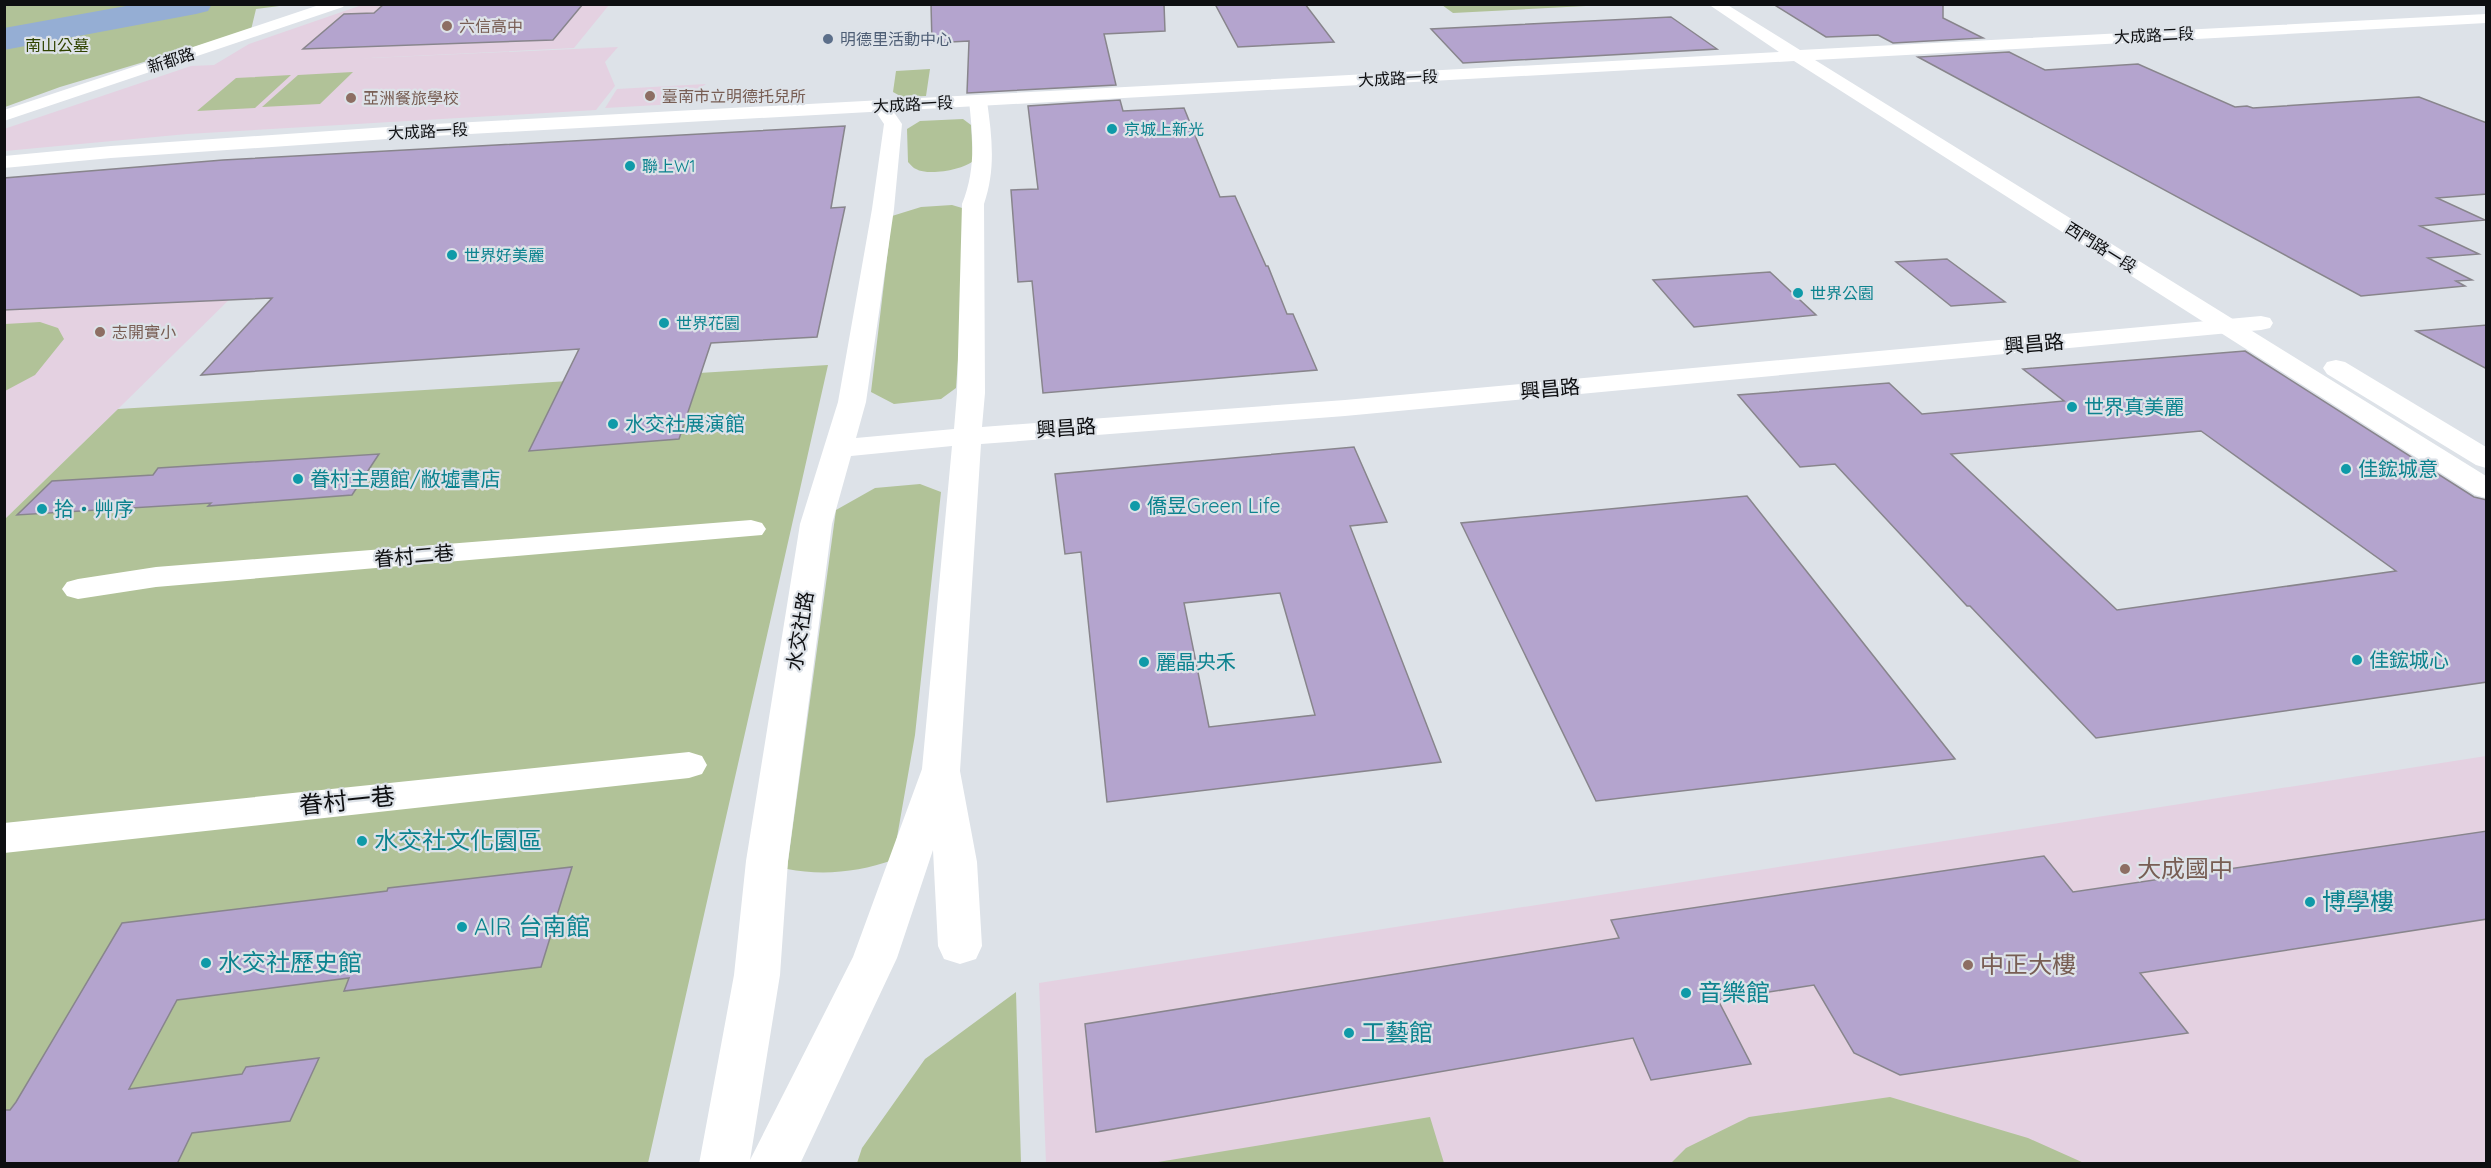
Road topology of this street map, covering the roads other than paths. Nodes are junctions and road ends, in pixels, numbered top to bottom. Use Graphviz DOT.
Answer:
graph roads {
  1 [pos="338,4"];
  2 [pos="1715,4"];
  3 [pos="1742,4"];
  4 [pos="2412,7"];
  5 [pos="2487,18"];
  6 [pos="2449,20"];
  7 [pos="2487,32"];
  8 [pos="1822,54"];
  9 [pos="1793,55"];
  10 [pos="978,101"];
  11 [pos="881,106"];
  12 [pos="4,116"];
  13 [pos="4,162"];
  14 [pos="2261,323"];
  15 [pos="2226,326"];
  16 [pos="966,436"];
  17 [pos="839,448"];
  18 [pos="2487,459"];
  19 [pos="2487,489"];
  20 [pos="751,529"];
  21 [pos="78,589"];
  22 [pos="689,765"];
  23 [pos="941,769"];
  24 [pos="4,838"];
  25 [pos="960,946"];
  26 [pos="724,1164"];
  27 [pos="774,1164"];
  1 -- 12 [label="street, 新都路"];
  2 -- 9 [label="street, 西門路一段"];
  3 -- 8 [label="street, 西門路一段"];
  4 -- 6 [label="street"];
  5 -- 6 [label="street, 大成路二段"];
  6 -- 7 [label="street"];
  6 -- 8 [label="street, 大成路二段"];
  8 -- 9 [label="street, 大成路一段"];
  8 -- 14 [label="street, 西門路一段"];
  9 -- 10 [label="street, 大成路一段"];
  9 -- 15 [label="street, 西門路一段"];
  10 -- 11 [label="street, 大成路一段"];
  10 -- 16 [label="street"];
  11 -- 13 [label="street, 大成路一段"];
  11 -- 17 [label="street, 水交社路"];
  14 -- 15 [label="street, 興昌路"];
  14 -- 18 [label="street, 西門路一段"];
  15 -- 16 [label="street, 興昌路"];
  15 -- 19 [label="street, 西門路一段"];
  16 -- 17 [label="street, 興昌路"];
  16 -- 23 [label="street"];
  17 -- 26 [label="street, 水交社路"];
  20 -- 21 [label="street, 眷村二巷"];
  22 -- 24 [label="street, 眷村一巷"];
  23 -- 25 [label="street"];
  23 -- 27 [label="street"];
}
